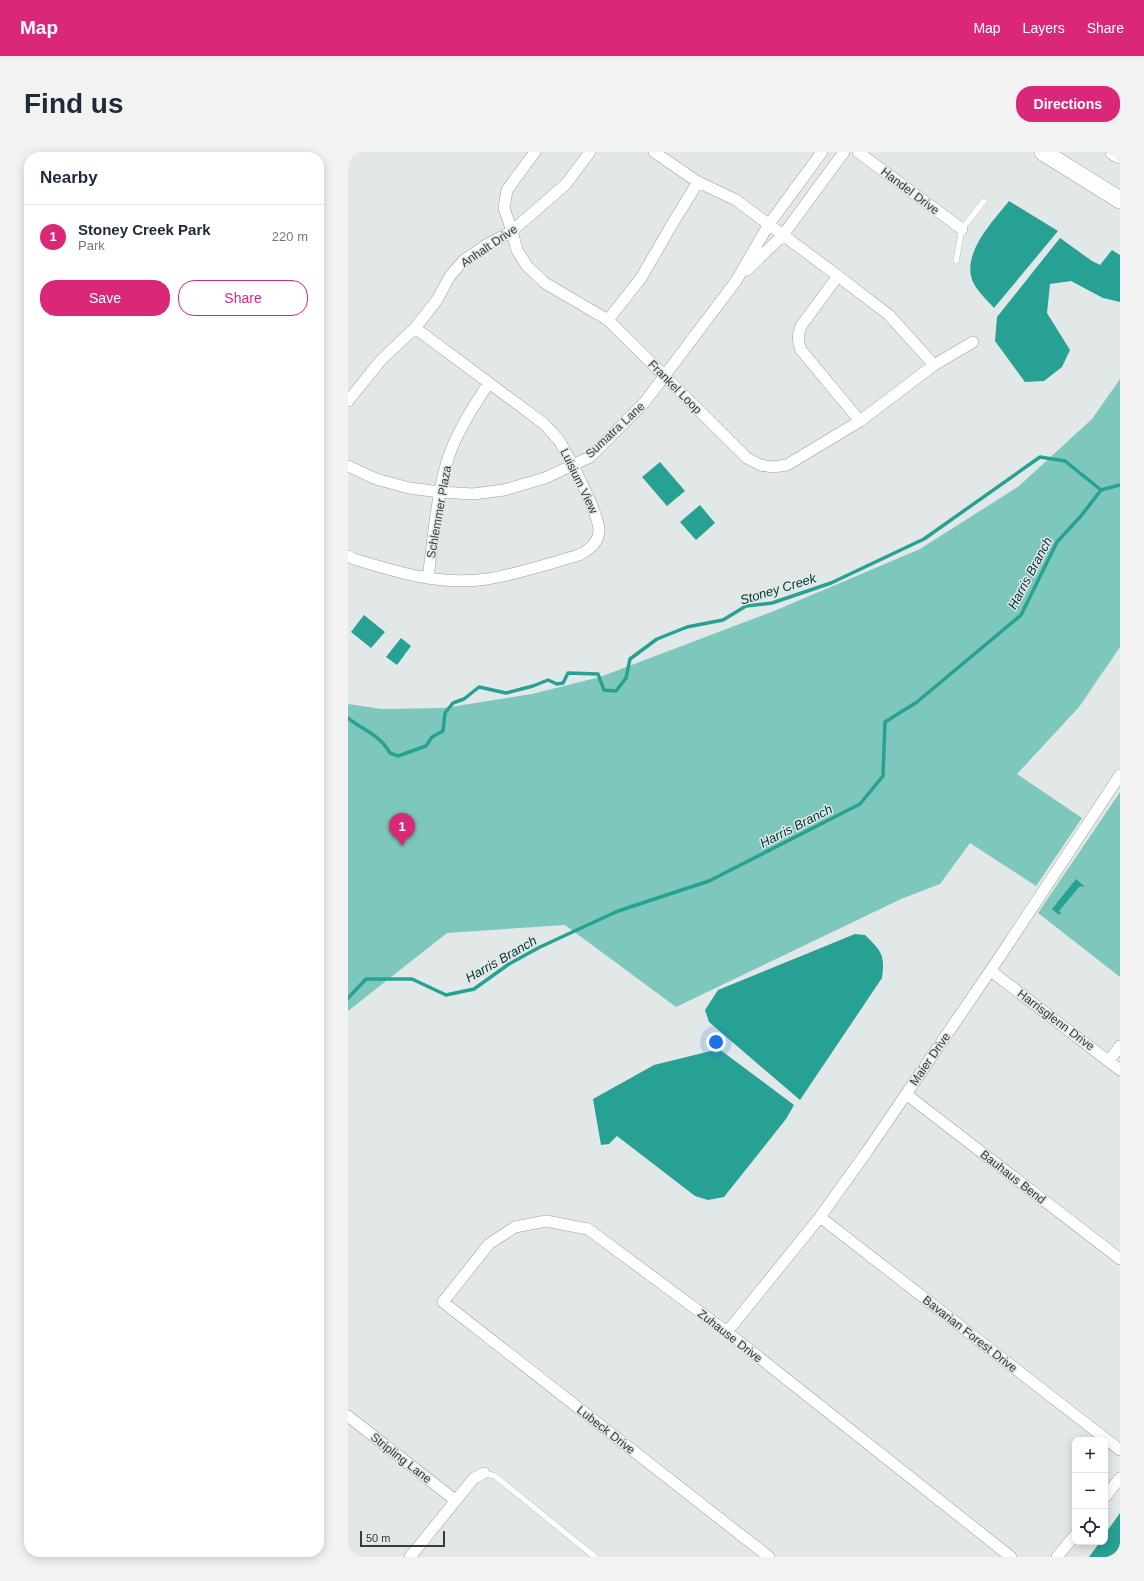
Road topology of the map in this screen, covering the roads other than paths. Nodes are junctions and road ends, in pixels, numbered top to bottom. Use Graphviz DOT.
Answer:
graph roads {
  1 [pos="535,152"];
  2 [pos="590,152"];
  3 [pos="654,152"];
  4 [pos="822,152"];
  5 [pos="844,152"];
  6 [pos="858,152"];
  7 [pos="1043,152"];
  8 [pos="1114,152"];
  9 [pos="1120,155"];
  10 [pos="698,182"];
  11 [pos="984,200"];
  12 [pos="1120,200"];
  13 [pos="769,224"];
  14 [pos="962,229"];
  15 [pos="512,231"];
  16 [pos="783,235"];
  17 [pos="956,261"];
  18 [pos="838,276"];
  19 [pos="736,281"];
  20 [pos="608,320"];
  21 [pos="415,328"];
  22 [pos="972,342"];
  23 [pos="934,365"];
  24 [pos="664,376"];
  25 [pos="488,384"];
  26 [pos="348,401"];
  27 [pos="860,421"];
  28 [pos="572,465"];
  29 [pos="348,466"];
  30 [pos="440,492"];
  31 [pos="348,556"];
  32 [pos="428,578"];
  33 [pos="1120,776"];
  34 [pos="991,971"];
  35 [pos="1120,1046"];
  36 [pos="1109,1061"];
  37 [pos="1120,1070"];
  38 [pos="906,1094"];
  39 [pos="820,1217"];
  40 [pos="1120,1260"];
  41 [pos="443,1302"];
  42 [pos="726,1332"];
  43 [pos="348,1416"];
  44 [pos="1120,1450"];
  45 [pos="484,1473"];
  46 [pos="1120,1478"];
  47 [pos="1108,1493"];
  48 [pos="455,1500"];
  49 [pos="1072,1539"];
  50 [pos="410,1557"];
  51 [pos="595,1557"];
  52 [pos="769,1557"];
  53 [pos="1011,1557"];
  54 [pos="1057,1557"];
  1 -- 15 [label="street, Frankel Loop"];
  2 -- 15 [label="street, Anhalt Drive"];
  3 -- 10 [label="street"];
  4 -- 13 [label="street, Sumatra Lane"];
  5 -- 16 [label="street, Sumatra Lane"];
  6 -- 14 [label="street, Handel Drive"];
  7 -- 12 [label="main road"];
  8 -- 9 [label="main road"];
  10 -- 13 [label="street"];
  10 -- 20 [label="street"];
  11 -- 14 [label="lane"];
  13 -- 16 [label="street"];
  13 -- 19 [label="street, Sumatra Lane"];
  14 -- 17 [label="lane"];
  15 -- 20 [label="street, Frankel Loop"];
  15 -- 21 [label="street, Anhalt Drive"];
  16 -- 18 [label="street"];
  16 -- 19 [label="street, Sumatra Lane"];
  18 -- 23 [label="street"];
  18 -- 27 [label="street"];
  19 -- 24 [label="street, Sumatra Lane"];
  20 -- 24 [label="street, Frankel Loop"];
  21 -- 25 [label="street, Luisium View"];
  21 -- 26 [label="street, Anhalt Drive"];
  22 -- 23 [label="street, Frankel Loop"];
  23 -- 27 [label="street, Frankel Loop"];
  24 -- 27 [label="street, Frankel Loop"];
  24 -- 28 [label="street, Sumatra Lane"];
  25 -- 28 [label="street, Luisium View"];
  25 -- 30 [label="street, Schlemmer Plaza"];
  28 -- 30 [label="street, Sumatra Lane"];
  28 -- 32 [label="street, Luisium View"];
  29 -- 30 [label="street, Sumatra Lane"];
  30 -- 32 [label="street, Schlemmer Plaza"];
  31 -- 32 [label="street, Luisium View"];
  33 -- 34 [label="street, Maier Drive"];
  34 -- 36 [label="street, Harrisglenn Drive"];
  34 -- 38 [label="street, Maier Drive"];
  35 -- 36 [label="street"];
  36 -- 37 [label="street, Harrisglenn Drive"];
  38 -- 39 [label="street, Maier Drive"];
  38 -- 40 [label="street, Bauhaus Bend"];
  39 -- 42 [label="street, Maier Drive"];
  39 -- 44 [label="street, Bavarian Forest Drive"];
  41 -- 42 [label="street, Zuhause Drive"];
  41 -- 52 [label="street, Lubeck Drive"];
  42 -- 53 [label="street, Zuhause Drive"];
  43 -- 48 [label="street, Stripling Lane"];
  45 -- 48 [label="street"];
  45 -- 51 [label="lane"];
  46 -- 47 [label="street"];
  48 -- 50 [label="street"];
  49 -- 54 [label="street"];
}
